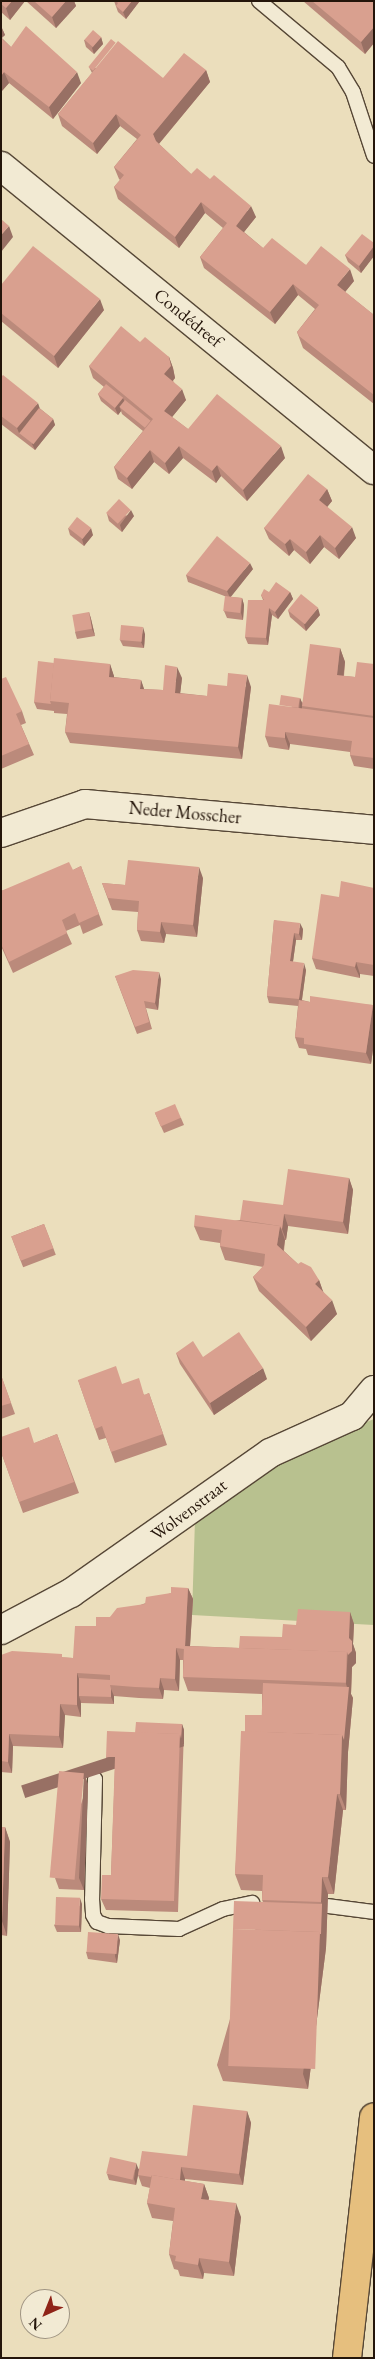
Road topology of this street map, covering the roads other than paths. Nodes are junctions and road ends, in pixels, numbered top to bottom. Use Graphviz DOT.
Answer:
graph roads {
  1 [pos="259,1"];
  2 [pos="374,156"];
  3 [pos="1,166"];
  4 [pos="374,470"];
  5 [pos="374,830"];
  6 [pos="1,833"];
  7 [pos="374,1390"];
  8 [pos="1,1630"];
  9 [pos="96,1779"];
  10 [pos="268,1904"];
  11 [pos="328,1906"];
  12 [pos="374,1912"];
  13 [pos="374,2118"];
  14 [pos="346,2358"];
  1 -- 2 [label="lane"];
  3 -- 4 [label="street, Condédreef"];
  5 -- 6 [label="street, Neder Mosscher"];
  7 -- 8 [label="street, Wolvenstraat"];
  9 -- 10 [label="lane"];
  11 -- 12 [label="lane"];
  13 -- 14 [label="main road"];
}
